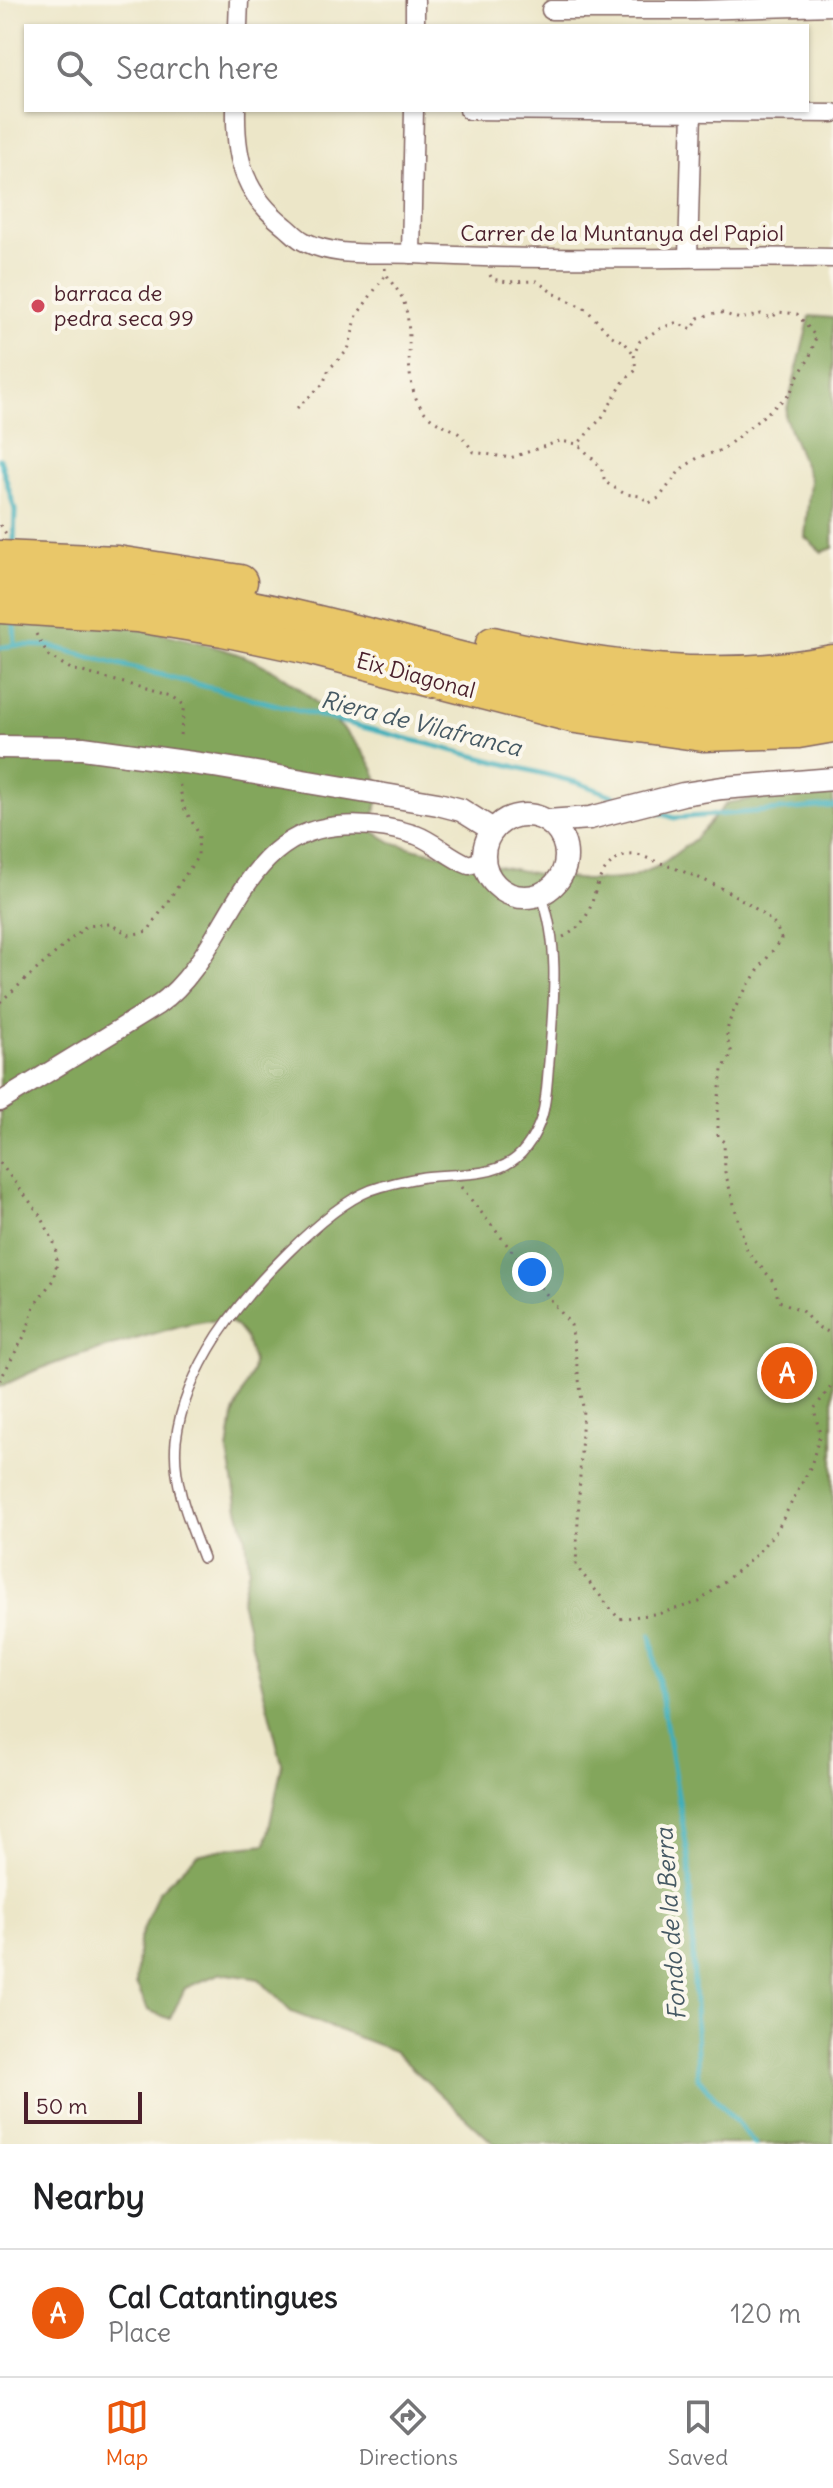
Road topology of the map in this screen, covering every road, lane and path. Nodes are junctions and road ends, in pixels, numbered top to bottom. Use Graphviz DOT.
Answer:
graph roads {
  1 [pos="239,0"];
  2 [pos="415,0"];
  3 [pos="833,6"];
  4 [pos="551,12"];
  5 [pos="695,12"];
  6 [pos="238,24"];
  7 [pos="415,24"];
  8 [pos="236,112"];
  9 [pos="414,112"];
  10 [pos="692,112"];
  11 [pos="762,112"];
  12 [pos="833,113"];
  13 [pos="383,253"];
  14 [pos="411,254"];
  15 [pos="480,257"];
  16 [pos="688,257"];
  17 [pos="833,258"];
  18 [pos="386,274"];
  19 [pos="634,354"];
  20 [pos="297,408"];
  21 [pos="578,444"];
  22 [pos="0,525"];
  23 [pos="4,548"];
  24 [pos="0,582"];
  25 [pos="0,606"];
  26 [pos="34,631"];
  27 [pos="833,662"];
  28 [pos="833,695"];
  29 [pos="833,725"];
  30 [pos="703,734"];
  31 [pos="833,741"];
  32 [pos="0,747"];
  33 [pos="176,761"];
  34 [pos="833,779"];
  35 [pos="590,818"];
  36 [pos="547,821"];
  37 [pos="493,830"];
  38 [pos="566,852"];
  39 [pos="484,860"];
  40 [pos="541,894"];
  41 [pos="553,938"];
  42 [pos="0,1002"];
  43 [pos="0,1102"];
  44 [pos="0,1163"];
  45 [pos="451,1175"];
  46 [pos="833,1334"];
  47 [pos="0,1380"];
  48 [pos="833,1384"];
  49 [pos="203,1558"];
  1 -- 6 [label="street"];
  2 -- 7 [label="street"];
  3 -- 5 [label="street"];
  4 -- 5 [label="street"];
  8 -- 13 [label="street, Carrer de la Muntanya del Papiol"];
  9 -- 14 [label="street"];
  10 -- 16 [label="street"];
  11 -- 12 [label="street"];
  13 -- 14 [label="street, Carrer de la Muntanya del Papiol"];
  13 -- 18 [label="path"];
  14 -- 15 [label="street, Carrer de la Muntanya del Papiol"];
  15 -- 16 [label="street, Carrer de la Muntanya del Papiol"];
  15 -- 19 [label="path"];
  16 -- 17 [label="street, Carrer de la Muntanya del Papiol"];
  18 -- 20 [label="path"];
  18 -- 21 [label="path"];
  19 -- 21 [label="path"];
  19 -- 21 [label="path"];
  22 -- 23 [label="path"];
  23 -- 27 [label="highway"];
  24 -- 28 [label="highway, Eix Diagonal"];
  25 -- 30 [label="highway, Eix Diagonal"];
  26 -- 33 [label="path"];
  29 -- 30 [label="highway, Eix Diagonal"];
  30 -- 31 [label="highway"];
  32 -- 33 [label="street"];
  33 -- 37 [label="street"];
  33 -- 42 [label="path"];
  34 -- 35 [label="street"];
  35 -- 36 [label="street"];
  35 -- 38 [label="street"];
  36 -- 37 [label="street"];
  36 -- 38 [label="street"];
  37 -- 39 [label="street"];
  38 -- 40 [label="street"];
  39 -- 40 [label="street"];
  39 -- 43 [label="street"];
  40 -- 41 [label="lane"];
  41 -- 45 [label="lane"];
  41 -- 46 [label="path"];
  44 -- 47 [label="path"];
  45 -- 48 [label="path"];
  45 -- 49 [label="lane"];
}
